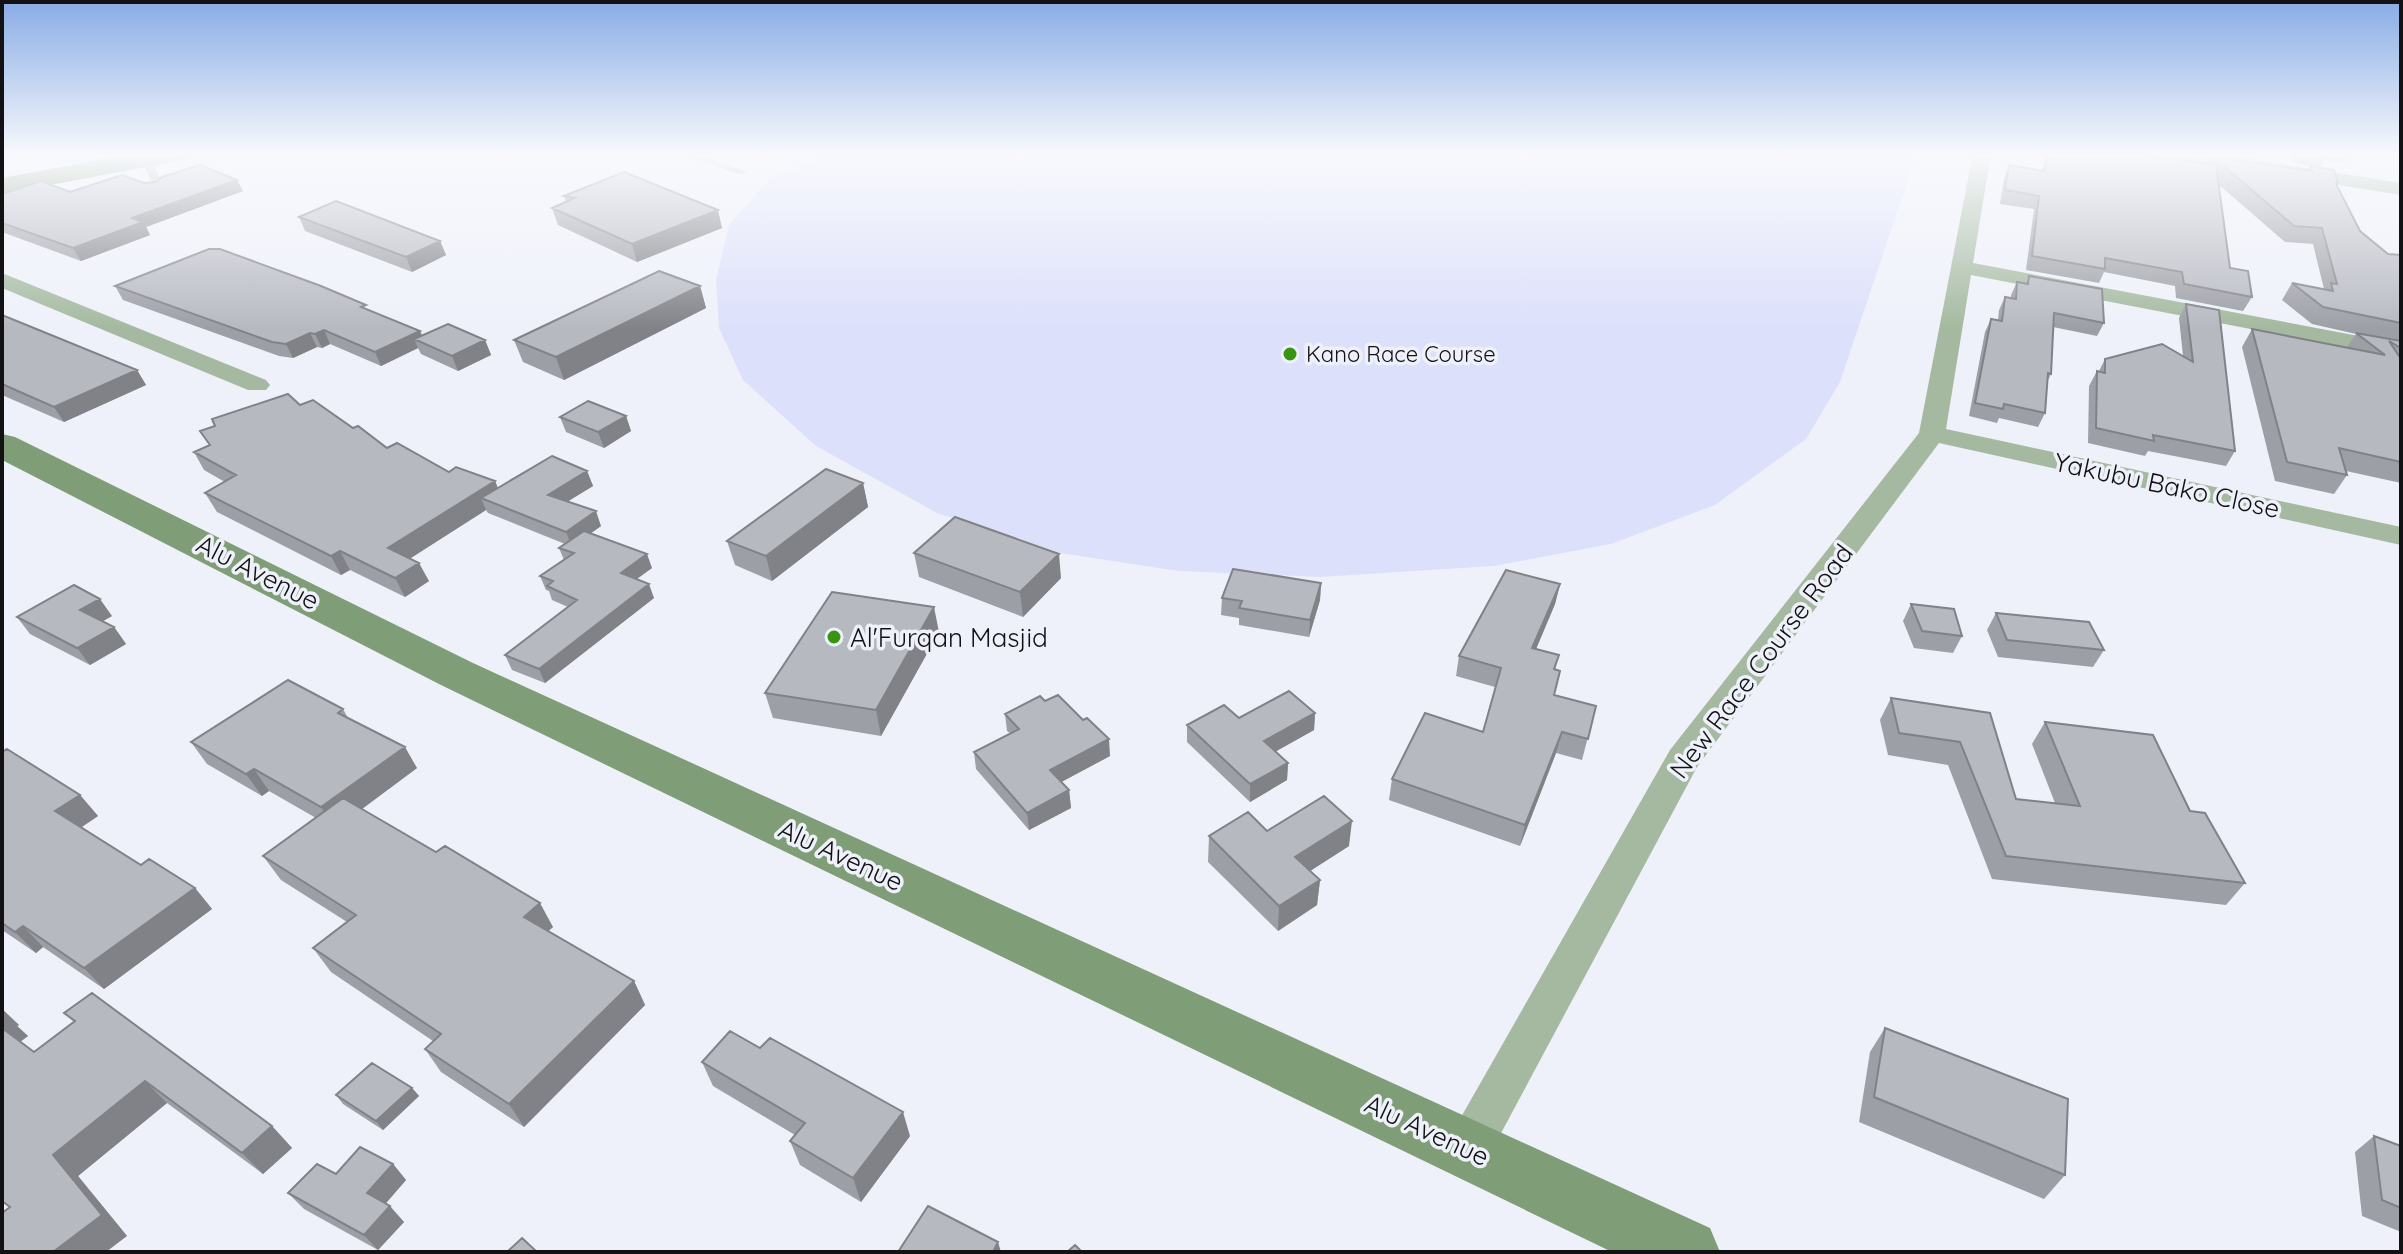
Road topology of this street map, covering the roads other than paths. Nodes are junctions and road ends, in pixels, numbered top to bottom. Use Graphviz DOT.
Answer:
graph roads {
  1 [pos="1972,212"];
  2 [pos="1962,267"];
  3 [pos="2,280"];
  4 [pos="38,294"];
  5 [pos="2,307"];
  6 [pos="2401,351"];
  7 [pos="257,385"];
  8 [pos="1932,434"];
  9 [pos="2,445"];
  10 [pos="2401,536"];
  11 [pos="1468,1149"];
  12 [pos="1686,1252"];
  1 -- 2 [label="street, New Race Course Road"];
  2 -- 6 [label="street"];
  2 -- 8 [label="street, New Race Course Road"];
  3 -- 4 [label="street"];
  4 -- 5 [label="street"];
  4 -- 7 [label="street"];
  8 -- 10 [label="street, Yakubu Bako Close"];
  8 -- 11 [label="street, New Race Course Road"];
  9 -- 11 [label="street, Alu Avenue"];
  11 -- 12 [label="street, Alu Avenue"];
}
